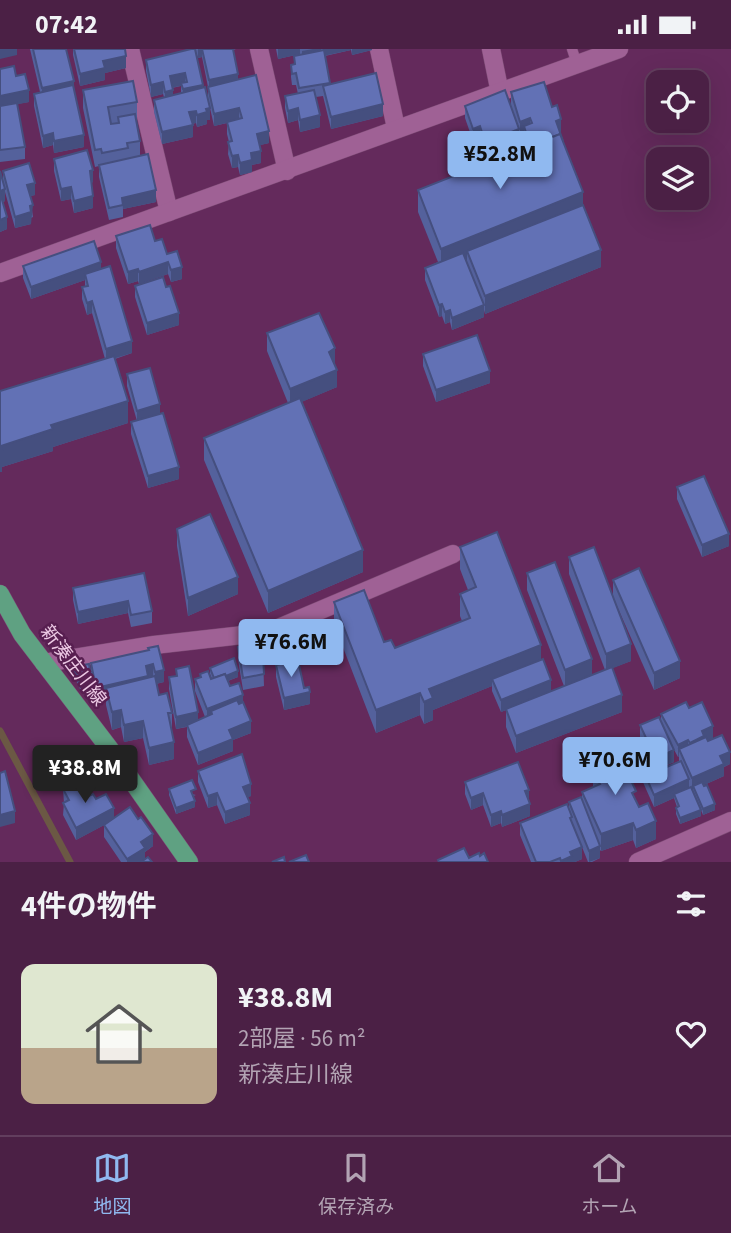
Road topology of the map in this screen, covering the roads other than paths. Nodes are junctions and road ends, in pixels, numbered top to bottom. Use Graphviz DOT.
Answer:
graph roads {
  1 [pos="131,49"];
  2 [pos="259,49"];
  3 [pos="379,49"];
  4 [pos="491,49"];
  5 [pos="619,49"];
  6 [pos="575,57"];
  7 [pos="500,93"];
  8 [pos="397,128"];
  9 [pos="287,171"];
  10 [pos="169,212"];
  11 [pos="0,273"];
  12 [pos="453,554"];
  13 [pos="0,594"];
  14 [pos="44,663"];
  15 [pos="731,821"];
  16 [pos="189,862"];
  17 [pos="638,862"];
  1 -- 10 [label="street"];
  2 -- 9 [label="street"];
  3 -- 8 [label="street"];
  4 -- 7 [label="street"];
  5 -- 6 [label="street"];
  6 -- 7 [label="street"];
  7 -- 8 [label="street"];
  8 -- 9 [label="street"];
  9 -- 10 [label="street"];
  10 -- 11 [label="street"];
  12 -- 14 [label="street"];
  13 -- 14 [label="main road, 新湊庄川線"];
  14 -- 16 [label="main road, 新湊庄川線"];
  15 -- 17 [label="street"];
}
